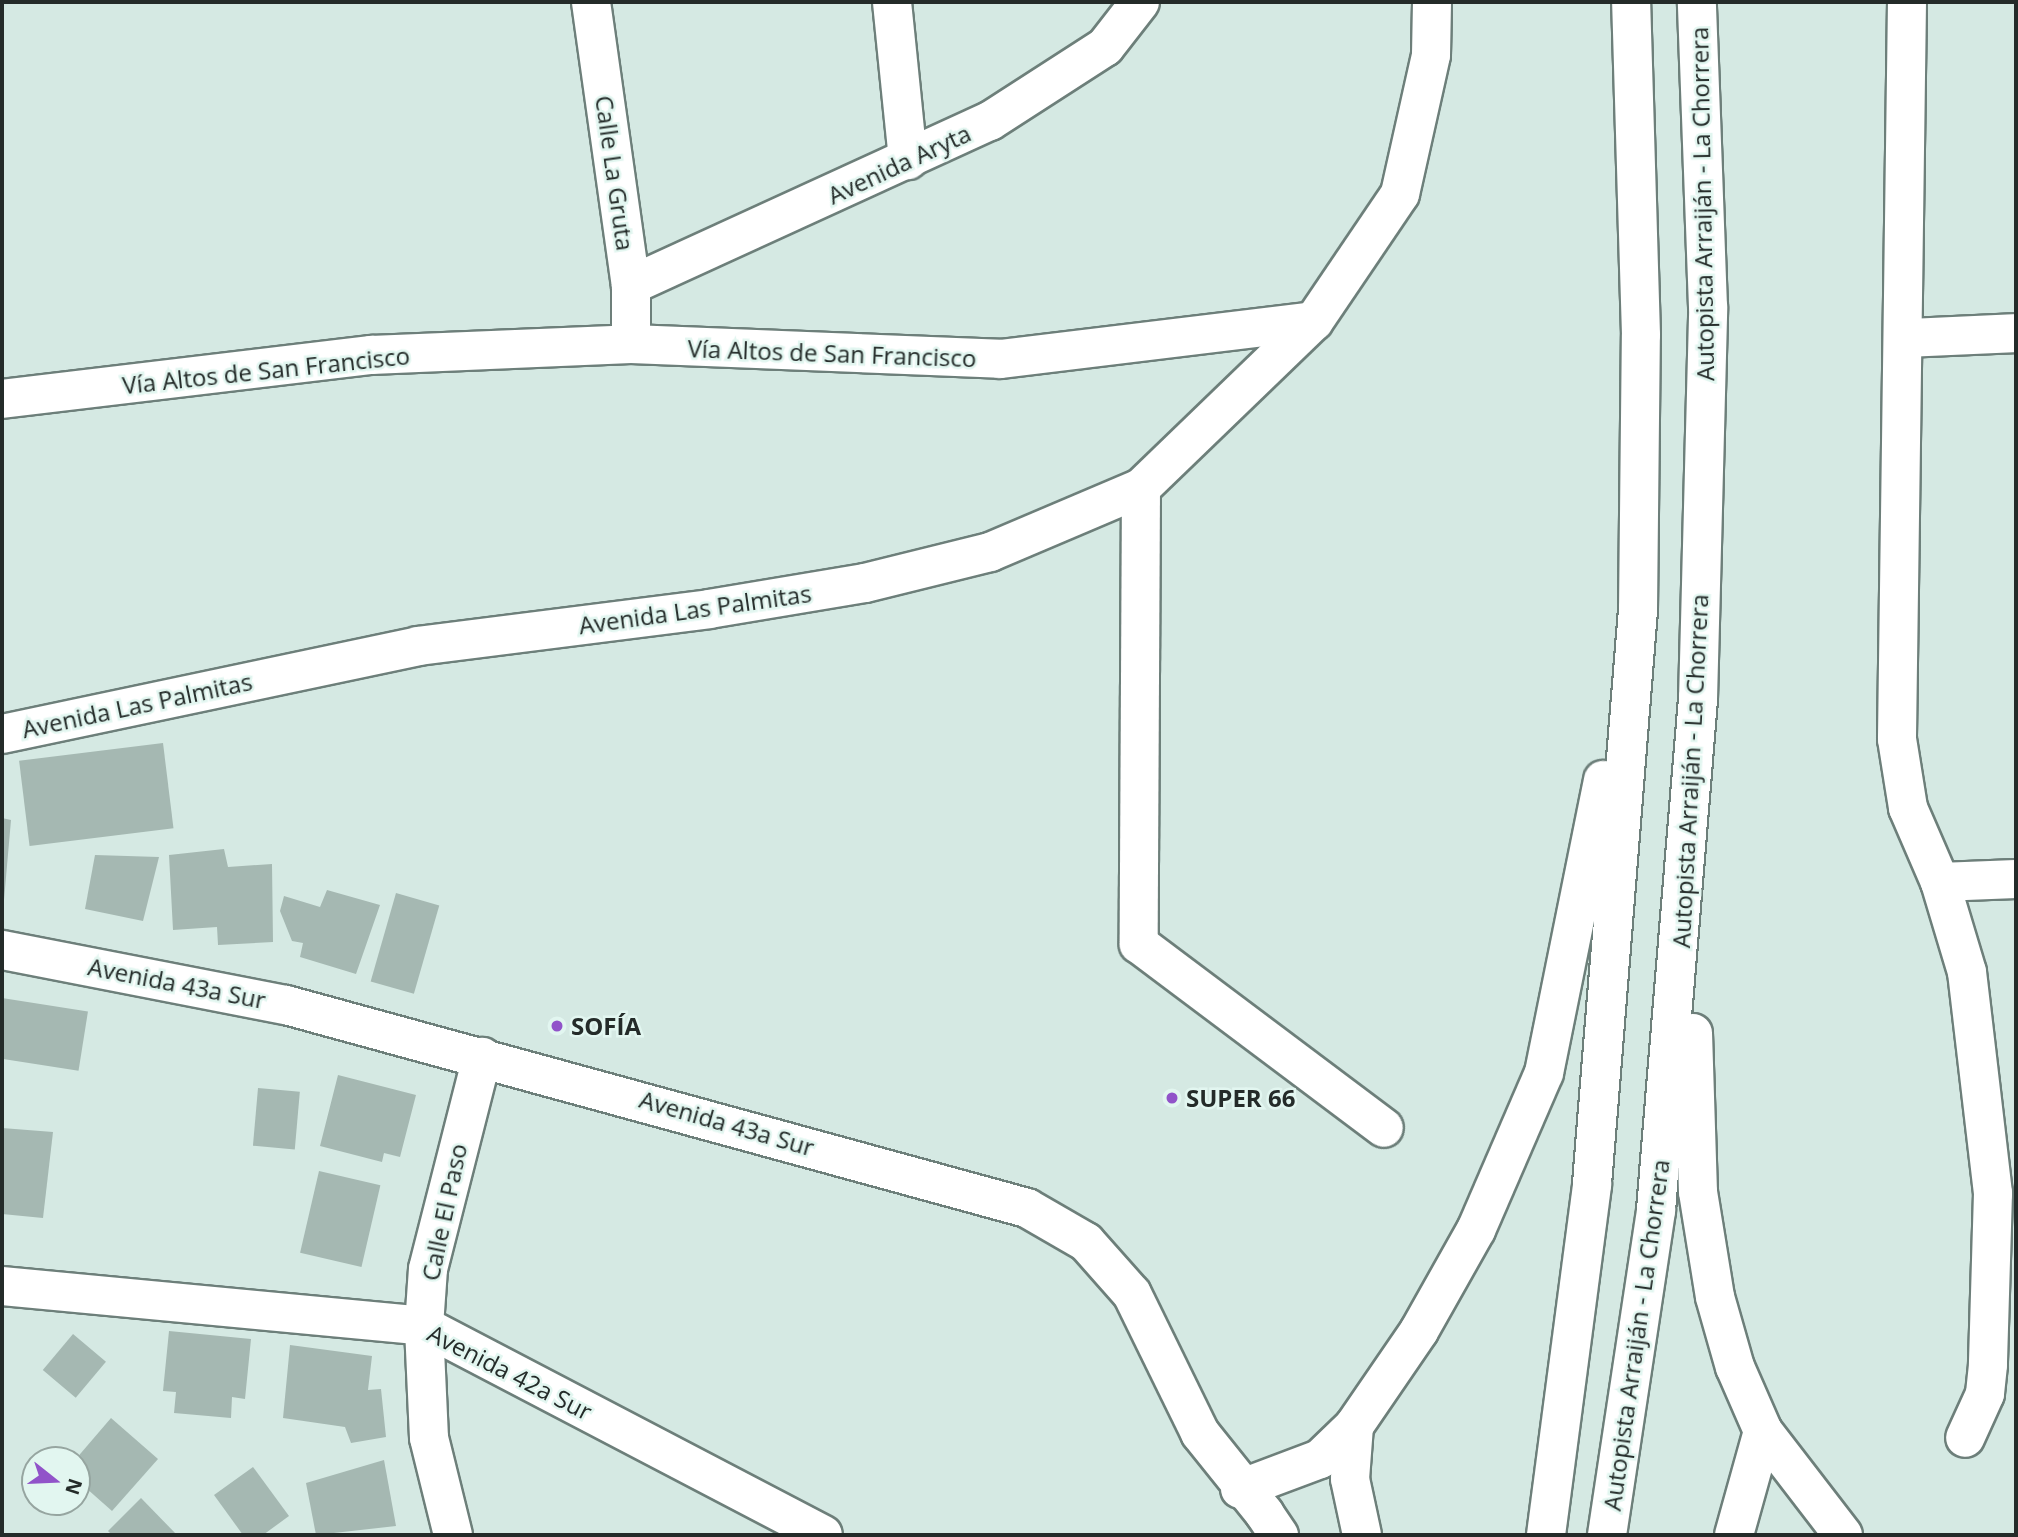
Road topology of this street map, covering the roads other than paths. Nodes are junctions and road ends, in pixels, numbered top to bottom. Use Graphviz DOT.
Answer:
graph roads {
  1 [pos="591,2"];
  2 [pos="892,2"];
  3 [pos="1140,2"];
  4 [pos="1432,2"];
  5 [pos="1631,2"];
  6 [pos="1697,2"];
  7 [pos="1907,2"];
  8 [pos="908,160"];
  9 [pos="631,285"];
  10 [pos="1314,321"];
  11 [pos="2016,333"];
  12 [pos="1907,338"];
  13 [pos="631,344"];
  14 [pos="2,399"];
  15 [pos="1141,488"];
  16 [pos="1638,610"];
  17 [pos="2,734"];
  18 [pos="1687,874"];
  19 [pos="2016,879"];
  20 [pos="1940,882"];
  21 [pos="2,950"];
  22 [pos="482,1056"];
  23 [pos="1384,1128"];
  24 [pos="2,1286"];
  25 [pos="424,1326"];
  26 [pos="1354,1426"];
  27 [pos="1763,1431"];
  28 [pos="1965,1438"];
  29 [pos="1261,1513"];
  30 [pos="1548,1524"];
  31 [pos="1608,1528"];
  32 [pos="453,1535"];
  33 [pos="823,1535"];
  34 [pos="1295,1535"];
  35 [pos="1362,1535"];
  36 [pos="1734,1535"];
  37 [pos="1843,1535"];
  1 -- 9 [label="main road, Calle La Gruta"];
  2 -- 8 [label="main road"];
  3 -- 8 [label="main road, Avenida Aryta"];
  4 -- 10 [label="main road"];
  5 -- 16 [label="main road"];
  6 -- 18 [label="main road, Autopista Arraiján - La Chorrera"];
  7 -- 12 [label="main road"];
  8 -- 9 [label="main road, Avenida Aryta"];
  9 -- 13 [label="main road, Calle La Gruta"];
  10 -- 13 [label="main road, Vía Altos de San Francisco"];
  10 -- 15 [label="main road, Avenida Las Palmitas"];
  11 -- 12 [label="main road"];
  12 -- 20 [label="main road"];
  13 -- 14 [label="main road, Vía Altos de San Francisco"];
  15 -- 17 [label="main road, Avenida Las Palmitas"];
  15 -- 23 [label="main road"];
  16 -- 26 [label="main road"];
  16 -- 30 [label="main road"];
  18 -- 27 [label="main road"];
  18 -- 31 [label="main road, Autopista Arraiján - La Chorrera"];
  19 -- 20 [label="main road"];
  20 -- 28 [label="main road"];
  21 -- 22 [label="main road, Avenida 43a Sur"];
  22 -- 25 [label="main road, Calle El Paso"];
  22 -- 29 [label="main road, Avenida 43a Sur"];
  24 -- 25 [label="main road, Avenida 42a Sur"];
  25 -- 32 [label="main road, Calle El Paso"];
  25 -- 33 [label="main road, Avenida 42a Sur"];
  26 -- 29 [label="main road"];
  26 -- 35 [label="main road"];
  27 -- 36 [label="main road"];
  27 -- 37 [label="main road"];
  29 -- 34 [label="main road, Avenida 43a Sur"];
}
